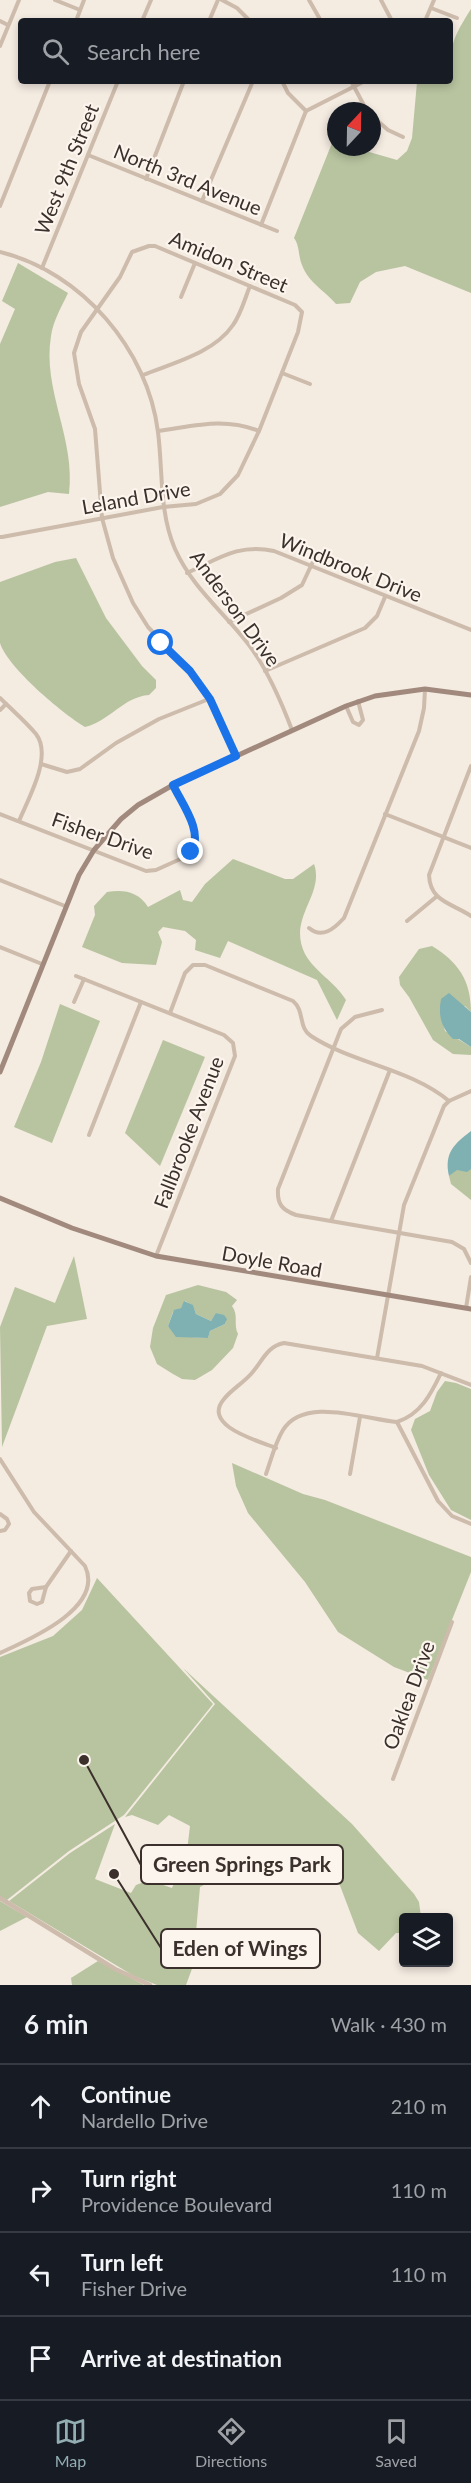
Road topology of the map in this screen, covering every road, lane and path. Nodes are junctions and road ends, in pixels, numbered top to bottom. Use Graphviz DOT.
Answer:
graph roads {
  1 [pos="19,0"];
  2 [pos="55,0"];
  3 [pos="84,0"];
  4 [pos="151,0"];
  5 [pos="220,0"];
  6 [pos="309,0"];
  7 [pos="381,0"];
  8 [pos="434,0"];
  9 [pos="431,8"];
  10 [pos="80,10"];
  11 [pos="77,18"];
  12 [pos="143,18"];
  13 [pos="211,18"];
  14 [pos="247,18"];
  15 [pos="319,18"];
  16 [pos="390,18"];
  17 [pos="426,18"];
  18 [pos="456,18"];
  19 [pos="0,21"];
  20 [pos="9,25"];
  21 [pos="0,45"];
  22 [pos="49,84"];
  23 [pos="117,84"];
  24 [pos="183,84"];
  25 [pos="251,84"];
  26 [pos="284,84"];
  27 [pos="358,84"];
  28 [pos="354,86"];
  29 [pos="362,102"];
  30 [pos="306,111"];
  31 [pos="381,124"];
  32 [pos="404,137"];
  33 [pos="88,155"];
  34 [pos="146,179"];
  35 [pos="202,201"];
  36 [pos="0,206"];
  37 [pos="261,225"];
  38 [pos="277,231"];
  39 [pos="0,252"];
  40 [pos="195,263"];
  41 [pos="42,268"];
  42 [pos="250,286"];
  43 [pos="181,297"];
  44 [pos="98,309"];
  45 [pos="302,312"];
  46 [pos="282,373"];
  47 [pos="143,375"];
  48 [pos="310,384"];
  49 [pos="158,431"];
  50 [pos="259,431"];
  51 [pos="163,507"];
  52 [pos="102,518"];
  53 [pos="0,537"];
  54 [pos="317,553"];
  55 [pos="311,567"];
  56 [pos="187,573"];
  57 [pos="385,597"];
  58 [pos="229,622"];
  59 [pos="471,630"];
  60 [pos="265,671"];
  61 [pos="424,689"];
  62 [pos="471,695"];
  63 [pos="0,698"];
  64 [pos="210,699"];
  65 [pos="358,701"];
  66 [pos="6,704"];
  67 [pos="346,706"];
  68 [pos="0,710"];
  69 [pos="292,730"];
  70 [pos="236,756"];
  71 [pos="41,764"];
  72 [pos="471,766"];
  73 [pos="173,785"];
  74 [pos="0,814"];
  75 [pos="385,814"];
  76 [pos="19,822"];
  77 [pos="442,837"];
  78 [pos="471,848"];
  79 [pos="94,850"];
  80 [pos="0,880"];
  81 [pos="436,897"];
  82 [pos="65,906"];
  83 [pos="471,916"];
  84 [pos="407,921"];
  85 [pos="309,928"];
  86 [pos="0,947"];
  87 [pos="42,964"];
  88 [pos="76,976"];
  89 [pos="84,979"];
  90 [pos="74,1002"];
  91 [pos="141,1002"];
  92 [pos="382,1010"];
  93 [pos="170,1013"];
  94 [pos="332,1048"];
  95 [pos="390,1070"];
  96 [pos="0,1072"];
  97 [pos="471,1090"];
  98 [pos="448,1101"];
  99 [pos="89,1135"];
  100 [pos="0,1198"];
  101 [pos="332,1221"];
  102 [pos="398,1233"];
  103 [pos="156,1256"];
  104 [pos="471,1263"];
  105 [pos="471,1277"];
  106 [pos="388,1296"];
  107 [pos="468,1308"];
  108 [pos="377,1358"];
  109 [pos="441,1373"];
  110 [pos="471,1385"];
  111 [pos="360,1417"];
  112 [pos="397,1422"];
  113 [pos="276,1448"];
  114 [pos="0,1459"];
  115 [pos="350,1473"];
  116 [pos="266,1474"];
  117 [pos="0,1514"];
  118 [pos="471,1524"];
  119 [pos="0,1531"];
  120 [pos="71,1551"];
  121 [pos="46,1587"];
  122 [pos="452,1622"];
  123 [pos="0,1653"];
  124 [pos="393,1779"];
  125 [pos="0,1898"];
  126 [pos="150,1985"];
  1 -- 20 [label="street"];
  2 -- 10 [label="street"];
  3 -- 10 [label="street"];
  4 -- 12 [label="street"];
  5 -- 13 [label="street"];
  5 -- 14 [label="street"];
  6 -- 15 [label="street"];
  7 -- 16 [label="street"];
  8 -- 9 [label="street"];
  9 -- 17 [label="street"];
  9 -- 18 [label="street"];
  10 -- 11 [label="street"];
  19 -- 20 [label="street"];
  20 -- 21 [label="street"];
  22 -- 36 [label="street"];
  23 -- 33 [label="street, West 9th Street"];
  24 -- 34 [label="street"];
  25 -- 35 [label="street"];
  26 -- 30 [label="street"];
  27 -- 28 [label="street"];
  28 -- 29 [label="street"];
  28 -- 30 [label="street"];
  30 -- 37 [label="street"];
  31 -- 32 [label="street"];
  33 -- 34 [label="street, North 3rd Avenue"];
  33 -- 41 [label="street, West 9th Street"];
  34 -- 35 [label="street, North 3rd Avenue"];
  35 -- 37 [label="street, North 3rd Avenue"];
  37 -- 38 [label="street, North 3rd Avenue"];
  39 -- 41 [label="street, Anderson Drive"];
  40 -- 42 [label="street, Amidon Street"];
  40 -- 43 [label="street"];
  40 -- 44 [label="street, Amidon Street"];
  41 -- 44 [label="street, Anderson Drive"];
  42 -- 45 [label="street, Amidon Street"];
  42 -- 47 [label="street"];
  44 -- 47 [label="street, Anderson Drive"];
  44 -- 52 [label="street"];
  45 -- 46 [label="street, Leland Drive"];
  46 -- 48 [label="street"];
  46 -- 50 [label="street, Leland Drive"];
  47 -- 49 [label="street, Anderson Drive"];
  49 -- 50 [label="street"];
  49 -- 51 [label="street, Anderson Drive"];
  50 -- 51 [label="street, Leland Drive"];
  51 -- 52 [label="street, Leland Drive"];
  51 -- 56 [label="street, Anderson Drive"];
  52 -- 53 [label="street, Leland Drive"];
  52 -- 64 [label="street"];
  54 -- 55 [label="street"];
  55 -- 56 [label="street, Windbrook Drive"];
  55 -- 57 [label="street, Windbrook Drive"];
  55 -- 58 [label="street"];
  56 -- 58 [label="street, Anderson Drive"];
  57 -- 59 [label="street, Windbrook Drive"];
  57 -- 60 [label="street"];
  58 -- 60 [label="street, Anderson Drive"];
  60 -- 69 [label="street, Anderson Drive"];
  61 -- 62 [label="main road"];
  61 -- 65 [label="main road"];
  61 -- 75 [label="street"];
  63 -- 66 [label="street"];
  64 -- 70 [label="street"];
  64 -- 71 [label="street"];
  65 -- 67 [label="main road"];
  65 -- 67 [label="street"];
  66 -- 68 [label="street"];
  66 -- 71 [label="street"];
  67 -- 69 [label="main road"];
  69 -- 70 [label="main road"];
  70 -- 73 [label="main road"];
  71 -- 76 [label="street"];
  72 -- 77 [label="street"];
  73 -- 79 [label="main road"];
  73 -- 79 [label="street, Fisher Drive"];
  74 -- 76 [label="street, Fisher Drive"];
  75 -- 77 [label="street"];
  75 -- 85 [label="street"];
  76 -- 79 [label="street, Fisher Drive"];
  77 -- 78 [label="street"];
  77 -- 81 [label="street"];
  79 -- 82 [label="main road"];
  80 -- 82 [label="street"];
  81 -- 83 [label="street"];
  81 -- 84 [label="street"];
  82 -- 87 [label="main road"];
  86 -- 87 [label="street"];
  87 -- 96 [label="main road"];
  88 -- 89 [label="street, Fallbrooke Avenue"];
  89 -- 90 [label="street"];
  89 -- 91 [label="street, Fallbrooke Avenue"];
  91 -- 93 [label="street, Fallbrooke Avenue"];
  91 -- 99 [label="street"];
  92 -- 94 [label="street"];
  93 -- 94 [label="street"];
  93 -- 103 [label="street, Fallbrooke Avenue"];
  94 -- 95 [label="street"];
  94 -- 101 [label="street"];
  95 -- 98 [label="street"];
  95 -- 101 [label="street"];
  97 -- 98 [label="street"];
  98 -- 102 [label="street"];
  100 -- 103 [label="main road, Doyle Road"];
  101 -- 102 [label="street"];
  102 -- 104 [label="street"];
  102 -- 106 [label="street"];
  103 -- 106 [label="main road, Doyle Road"];
  105 -- 107 [label="street"];
  106 -- 107 [label="main road, Doyle Road"];
  106 -- 108 [label="street"];
  108 -- 109 [label="street"];
  108 -- 113 [label="street"];
  109 -- 110 [label="street"];
  109 -- 112 [label="street"];
  111 -- 112 [label="street"];
  111 -- 113 [label="street"];
  111 -- 115 [label="street"];
  112 -- 118 [label="street"];
  113 -- 116 [label="street"];
  114 -- 120 [label="street"];
  117 -- 119 [label="street"];
  120 -- 121 [label="street"];
  120 -- 123 [label="street"];
  121 -- 121 [label="street"];
  122 -- 124 [label="street, Oaklea Drive"];
  125 -- 126 [label="street"];
}
